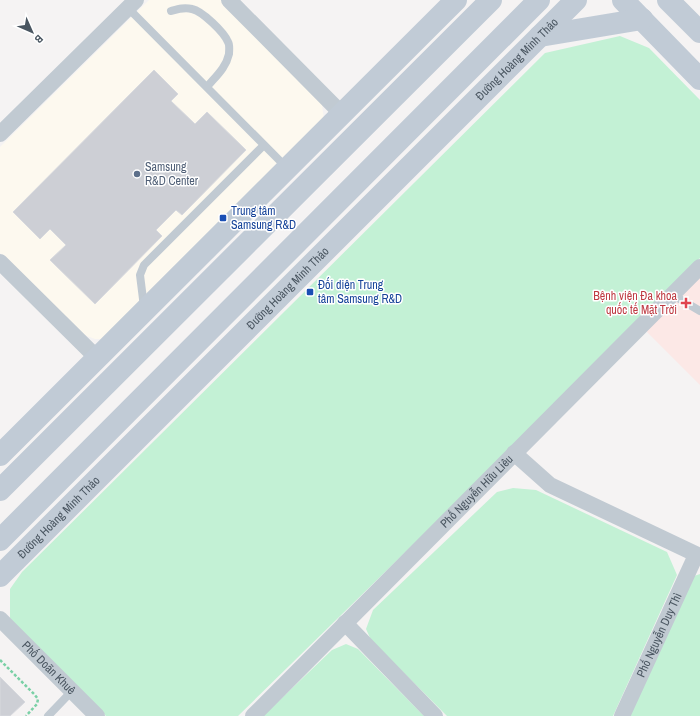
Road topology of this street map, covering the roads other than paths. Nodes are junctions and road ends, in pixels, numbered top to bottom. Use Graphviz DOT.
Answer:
graph roads {
  1 [pos="229,0"];
  2 [pos="456,0"];
  3 [pos="491,0"];
  4 [pos="539,0"];
  5 [pos="576,0"];
  6 [pos="623,0"];
  7 [pos="668,0"];
  8 [pos="132,4"];
  9 [pos="171,11"];
  10 [pos="522,17"];
  11 [pos="642,19"];
  12 [pos="700,32"];
  13 [pos="540,36"];
  14 [pos="700,79"];
  15 [pos="206,87"];
  16 [pos="342,114"];
  17 [pos="0,134"];
  18 [pos="264,145"];
  19 [pos="287,169"];
  20 [pos="0,262"];
  21 [pos="700,268"];
  22 [pos="673,295"];
  23 [pos="145,310"];
  24 [pos="700,311"];
  25 [pos="97,358"];
  26 [pos="514,453"];
  27 [pos="0,455"];
  28 [pos="0,490"];
  29 [pos="0,540"];
  30 [pos="698,556"];
  31 [pos="0,576"];
  32 [pos="345,623"];
  33 [pos="2,626"];
  34 [pos="72,691"];
  35 [pos="90,713"];
  36 [pos="48,716"];
  37 [pos="253,716"];
  38 [pos="435,716"];
  39 [pos="622,716"];
  1 -- 16 [label="street"];
  2 -- 16 [label="main road"];
  3 -- 28 [label="main road"];
  4 -- 10 [label="main road"];
  5 -- 13 [label="main road, Đường Hoàng Minh Thảo"];
  6 -- 11 [label="main road"];
  7 -- 12 [label="main road"];
  8 -- 15 [label="lane"];
  8 -- 17 [label="street"];
  9 -- 15 [label="lane"];
  10 -- 13 [label="main road"];
  10 -- 29 [label="main road"];
  11 -- 13 [label="main road"];
  11 -- 14 [label="main road"];
  13 -- 31 [label="main road, Đường Hoàng Minh Thảo"];
  15 -- 18 [label="lane"];
  16 -- 19 [label="main road"];
  18 -- 19 [label="lane"];
  18 -- 23 [label="lane"];
  19 -- 23 [label="main road"];
  20 -- 25 [label="street"];
  21 -- 22 [label="street, Phố Nguyễn Hữu Liêu"];
  22 -- 24 [label="lane"];
  22 -- 26 [label="street, Phố Nguyễn Hữu Liêu"];
  23 -- 25 [label="main road"];
  25 -- 27 [label="main road"];
  26 -- 30 [label="street"];
  26 -- 32 [label="street, Phố Nguyễn Hữu Liêu"];
  30 -- 39 [label="street, Phố Nguyễn Duy Thì"];
  32 -- 37 [label="street, Phố Nguyễn Hữu Liêu"];
  32 -- 38 [label="street"];
  33 -- 34 [label="street, Phố Doãn Khuê"];
  34 -- 35 [label="street, Phố Doãn Khuê"];
  34 -- 36 [label="lane"];
}
